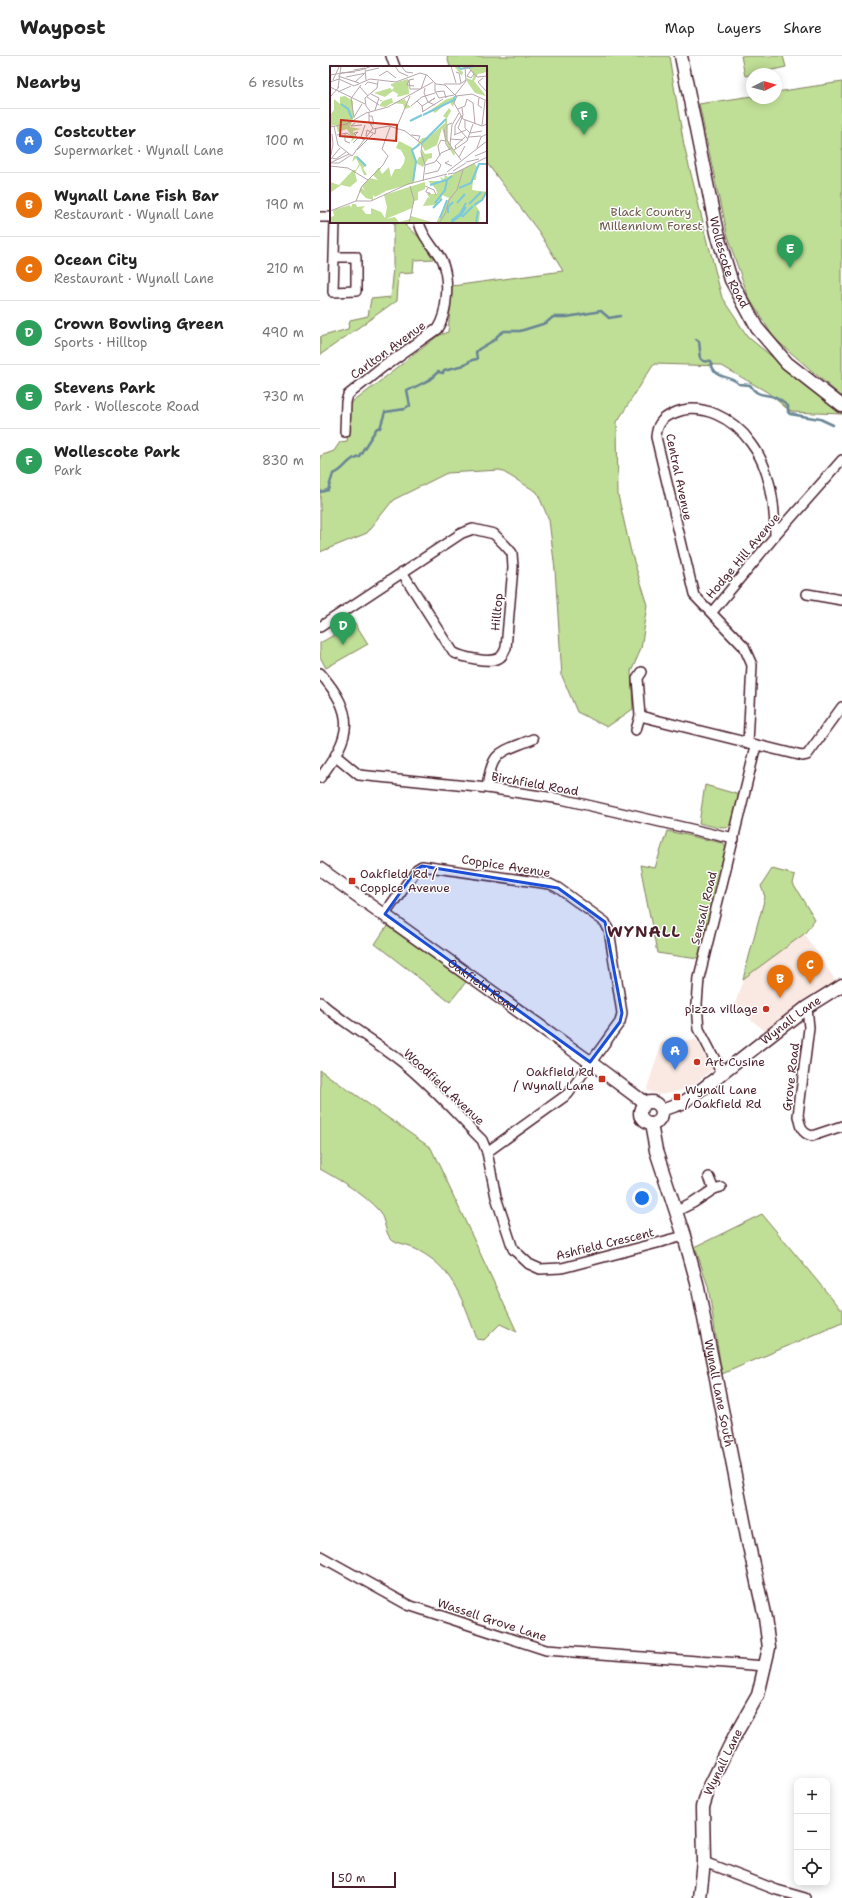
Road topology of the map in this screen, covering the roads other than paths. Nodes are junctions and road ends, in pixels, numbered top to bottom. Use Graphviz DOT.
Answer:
graph roads {
  1 [pos="391,56"];
  2 [pos="681,56"];
  3 [pos="395,66"];
  4 [pos="335,223"];
  5 [pos="419,223"];
  6 [pos="334,257"];
  7 [pos="842,406"];
  8 [pos="345,432"];
  9 [pos="842,460"];
  10 [pos="775,536"];
  11 [pos="402,572"];
  12 [pos="807,594"];
  13 [pos="842,600"];
  14 [pos="712,612"];
  15 [pos="320,627"];
  16 [pos="641,672"];
  17 [pos="320,673"];
  18 [pos="842,706"];
  19 [pos="640,716"];
  20 [pos="636,730"];
  21 [pos="533,739"];
  22 [pos="752,745"];
  23 [pos="336,756"];
  24 [pos="320,778"];
  25 [pos="487,788"];
  26 [pos="734,839"];
  27 [pos="320,868"];
  28 [pos="385,914"];
  29 [pos="842,985"];
  30 [pos="320,1002"];
  31 [pos="807,1007"];
  32 [pos="590,1062"];
  33 [pos="722,1073"];
  34 [pos="645,1103"];
  35 [pos="662,1110"];
  36 [pos="651,1124"];
  37 [pos="842,1126"];
  38 [pos="487,1152"];
  39 [pos="709,1177"];
  40 [pos="675,1212"];
  41 [pos="684,1236"];
  42 [pos="320,1556"];
  43 [pos="766,1666"];
  44 [pos="704,1862"];
  45 [pos="700,1898"];
  46 [pos="805,1898"];
  1 -- 3 [label="street"];
  2 -- 7 [label="street, Wollescote Road"];
  4 -- 6 [label="street"];
  5 -- 8 [label="street, Carlton Avenue"];
  6 -- 6 [label="street"];
  9 -- 10 [label="street, Hodge Hill Avenue"];
  10 -- 14 [label="street, Hodge Hill Avenue"];
  10 -- 14 [label="street, Central Avenue"];
  11 -- 11 [label="street, Hilltop"];
  11 -- 15 [label="street, Hilltop"];
  12 -- 13 [label="street"];
  14 -- 22 [label="street, Hodge Hill Avenue"];
  16 -- 19 [label="street"];
  17 -- 23 [label="street"];
  18 -- 22 [label="street"];
  19 -- 20 [label="street"];
  19 -- 22 [label="street"];
  21 -- 25 [label="street"];
  22 -- 26 [label="street, Sensall Road"];
  23 -- 24 [label="street"];
  23 -- 25 [label="street, Birchfield Road"];
  25 -- 26 [label="street, Birchfield Road"];
  26 -- 33 [label="street, Sensall Road"];
  27 -- 28 [label="street, Oakfield Road"];
  28 -- 32 [label="street, Oakfield Road"];
  28 -- 32 [label="street, Coppice Avenue"];
  29 -- 31 [label="street, Wynall Lane"];
  30 -- 38 [label="street, Woodfield Avenue"];
  31 -- 33 [label="street, Wynall Lane"];
  31 -- 37 [label="street, Grove Road"];
  32 -- 34 [label="street, Oakfield Road"];
  32 -- 38 [label="street"];
  33 -- 35 [label="street, Wynall Lane"];
  34 -- 35 [label="street"];
  34 -- 36 [label="street"];
  35 -- 36 [label="street"];
  36 -- 40 [label="street, Wynall Lane South"];
  38 -- 41 [label="street, Ashfield Crescent"];
  39 -- 40 [label="street"];
  40 -- 41 [label="street, Wynall Lane South"];
  41 -- 43 [label="street, Wynall Lane South"];
  42 -- 43 [label="street, Wassell Grove Lane"];
  43 -- 44 [label="street, Wynall Lane"];
  44 -- 45 [label="street"];
  44 -- 46 [label="street"];
}
